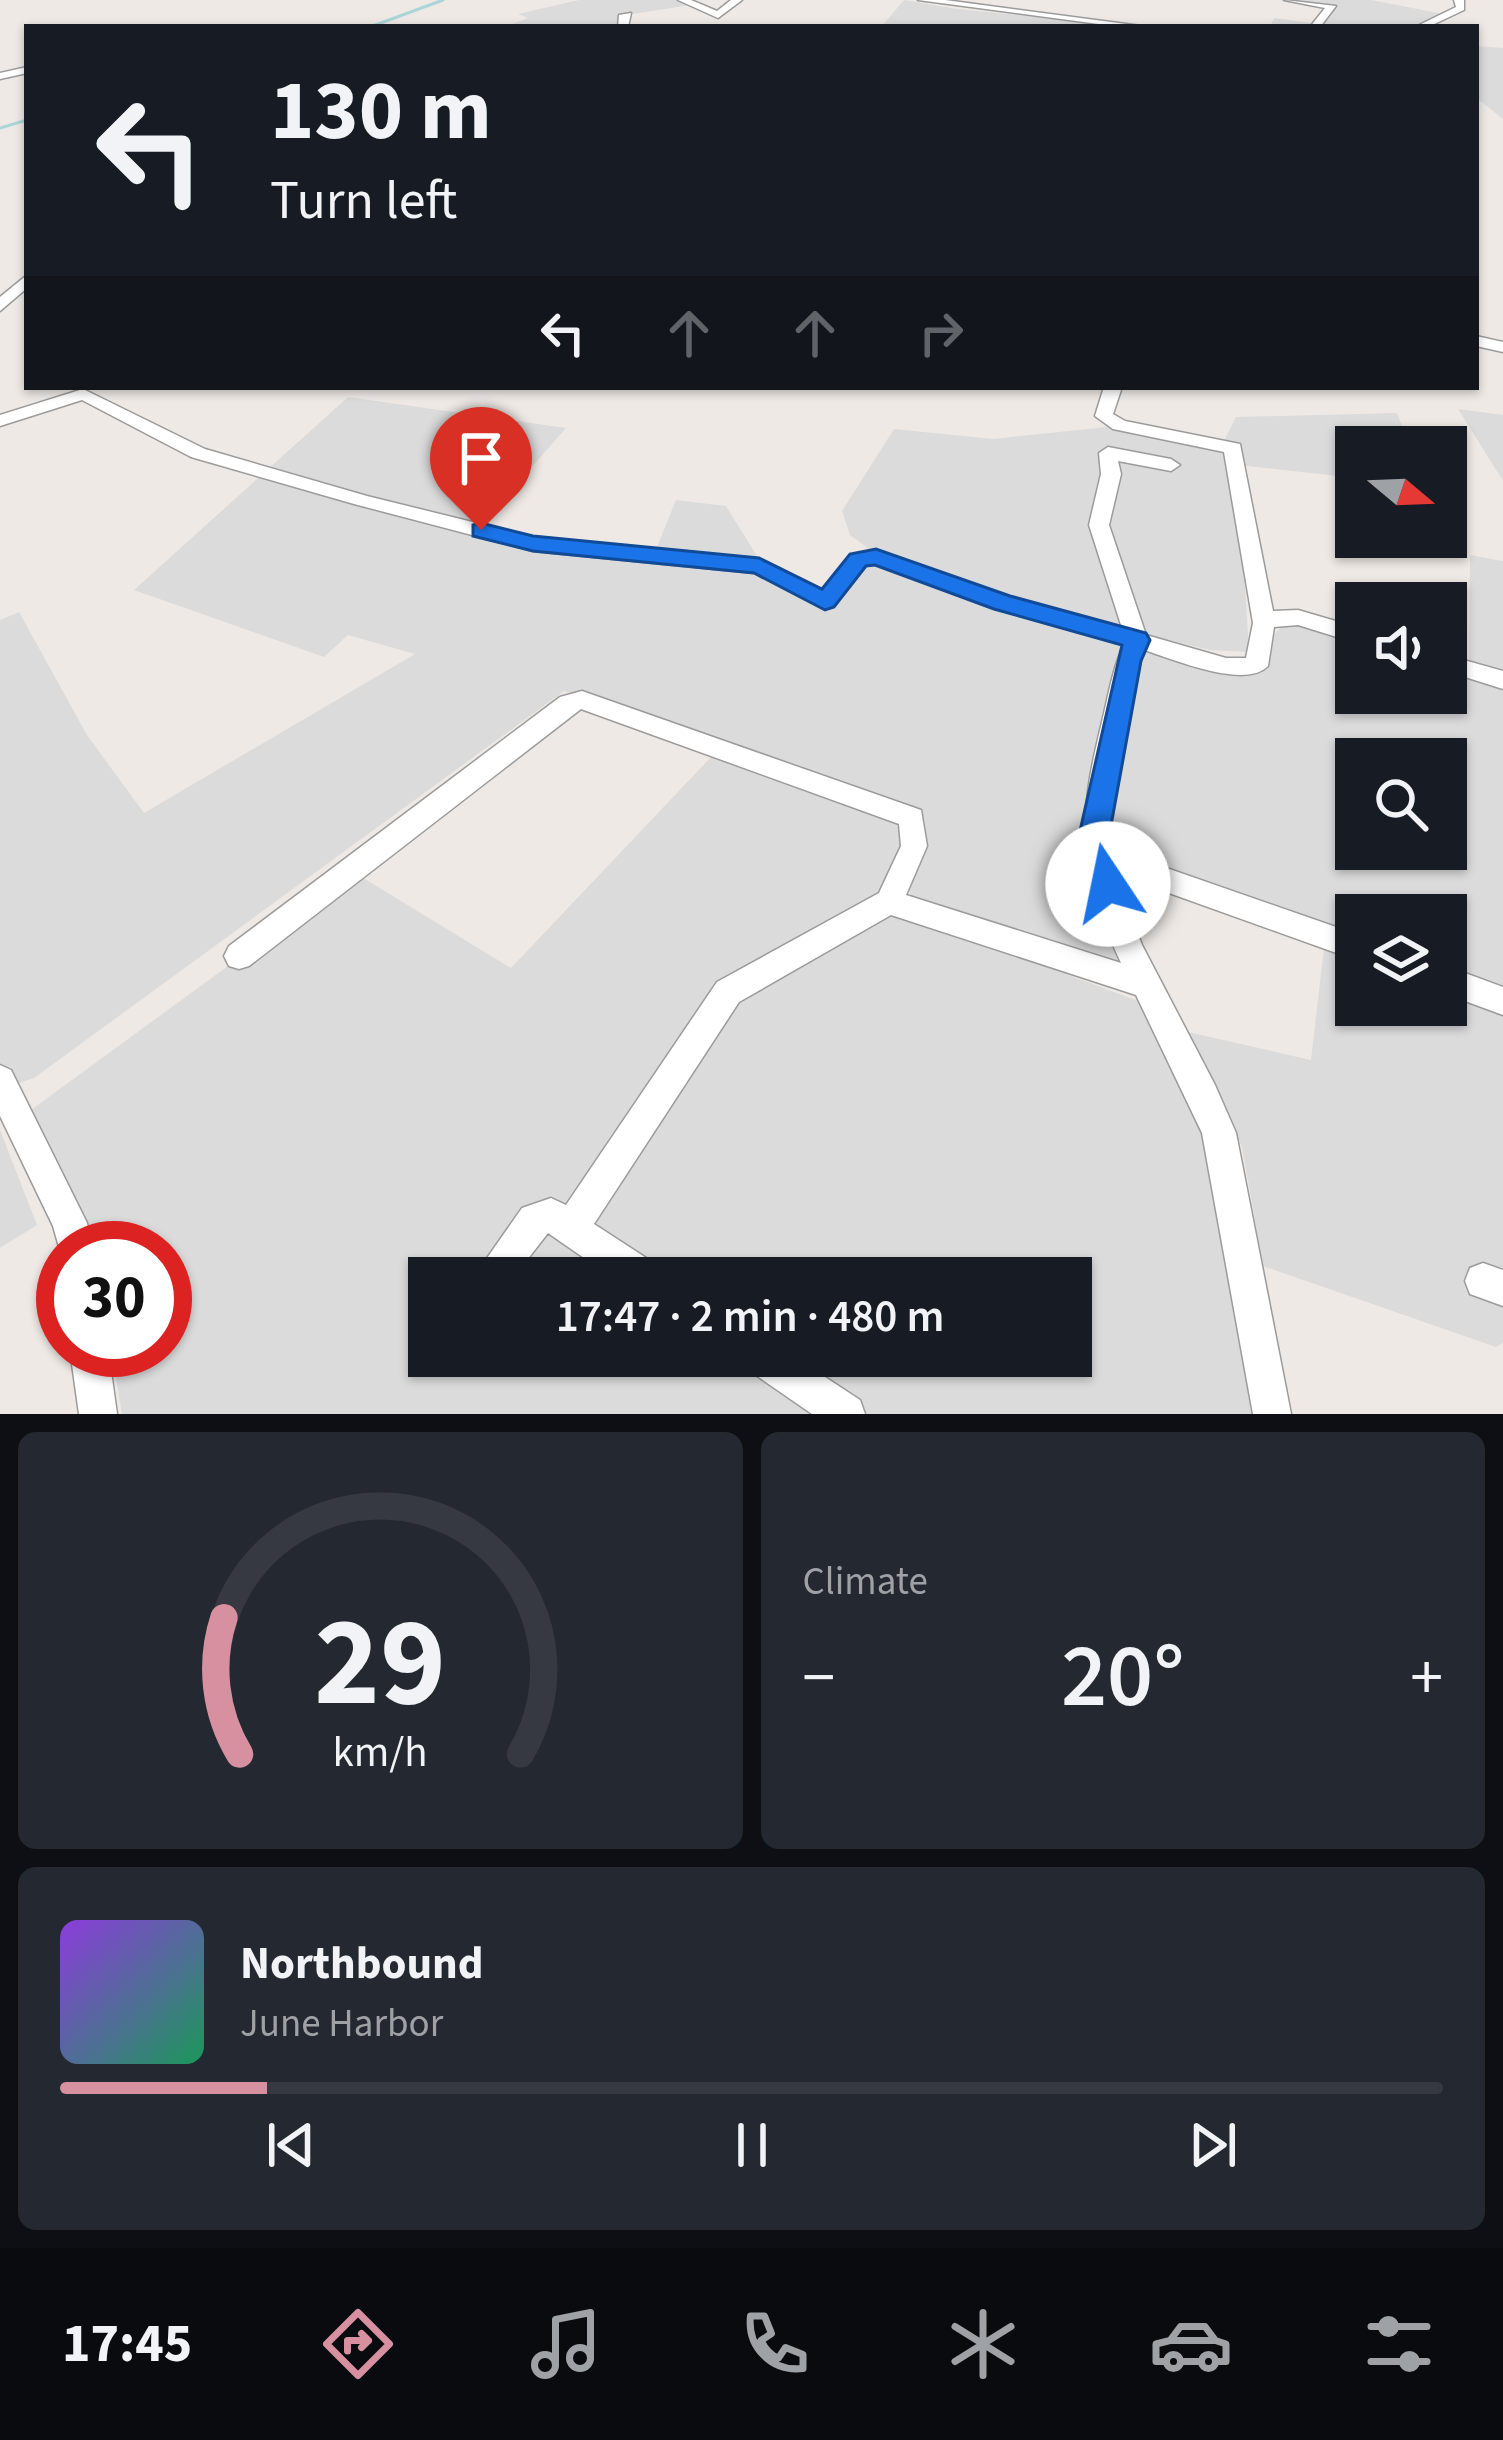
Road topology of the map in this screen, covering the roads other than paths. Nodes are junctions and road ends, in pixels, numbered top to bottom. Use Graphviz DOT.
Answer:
graph roads {
  1 [pos="683,0"];
  2 [pos="737,0"];
  3 [pos="923,0"];
  4 [pos="1289,0"];
  5 [pos="1459,0"];
  6 [pos="716,21"];
  7 [pos="1119,24"];
  8 [pos="1317,24"];
  9 [pos="1426,24"];
  10 [pos="24,282"];
  11 [pos="0,306"];
  12 [pos="1112,390"];
  13 [pos="0,421"];
  14 [pos="1171,465"];
  15 [pos="1264,623"];
  16 [pos="1335,629"];
  17 [pos="1137,640"];
  18 [pos="1467,669"];
  19 [pos="1503,680"];
  20 [pos="1102,857"];
  21 [pos="889,902"];
  22 [pos="1335,940"];
  23 [pos="239,956"];
  24 [pos="1144,985"];
  25 [pos="1467,988"];
  26 [pos="1503,1001"];
  27 [pos="0,1081"];
  28 [pos="70,1221"];
  29 [pos="571,1228"];
  30 [pos="507,1257"];
  31 [pos="613,1257"];
  32 [pos="93,1377"];
  33 [pos="791,1377"];
  34 [pos="98,1414"];
  35 [pos="846,1414"];
  36 [pos="1273,1414"];
  1 -- 6 [label="street"];
  2 -- 6 [label="street"];
  3 -- 7 [label="street"];
  4 -- 8 [label="street"];
  5 -- 9 [label="street"];
  10 -- 11 [label="street"];
  12 -- 15 [label="street"];
  13 -- 17 [label="street"];
  14 -- 17 [label="street"];
  15 -- 16 [label="street"];
  15 -- 17 [label="street"];
  17 -- 20 [label="street"];
  18 -- 19 [label="street"];
  20 -- 22 [label="street"];
  20 -- 24 [label="street"];
  21 -- 23 [label="street"];
  21 -- 24 [label="street"];
  21 -- 29 [label="street"];
  24 -- 36 [label="street"];
  25 -- 26 [label="street"];
  27 -- 28 [label="street"];
  29 -- 30 [label="street"];
  29 -- 31 [label="street"];
  32 -- 34 [label="street"];
  33 -- 35 [label="street"];
}
